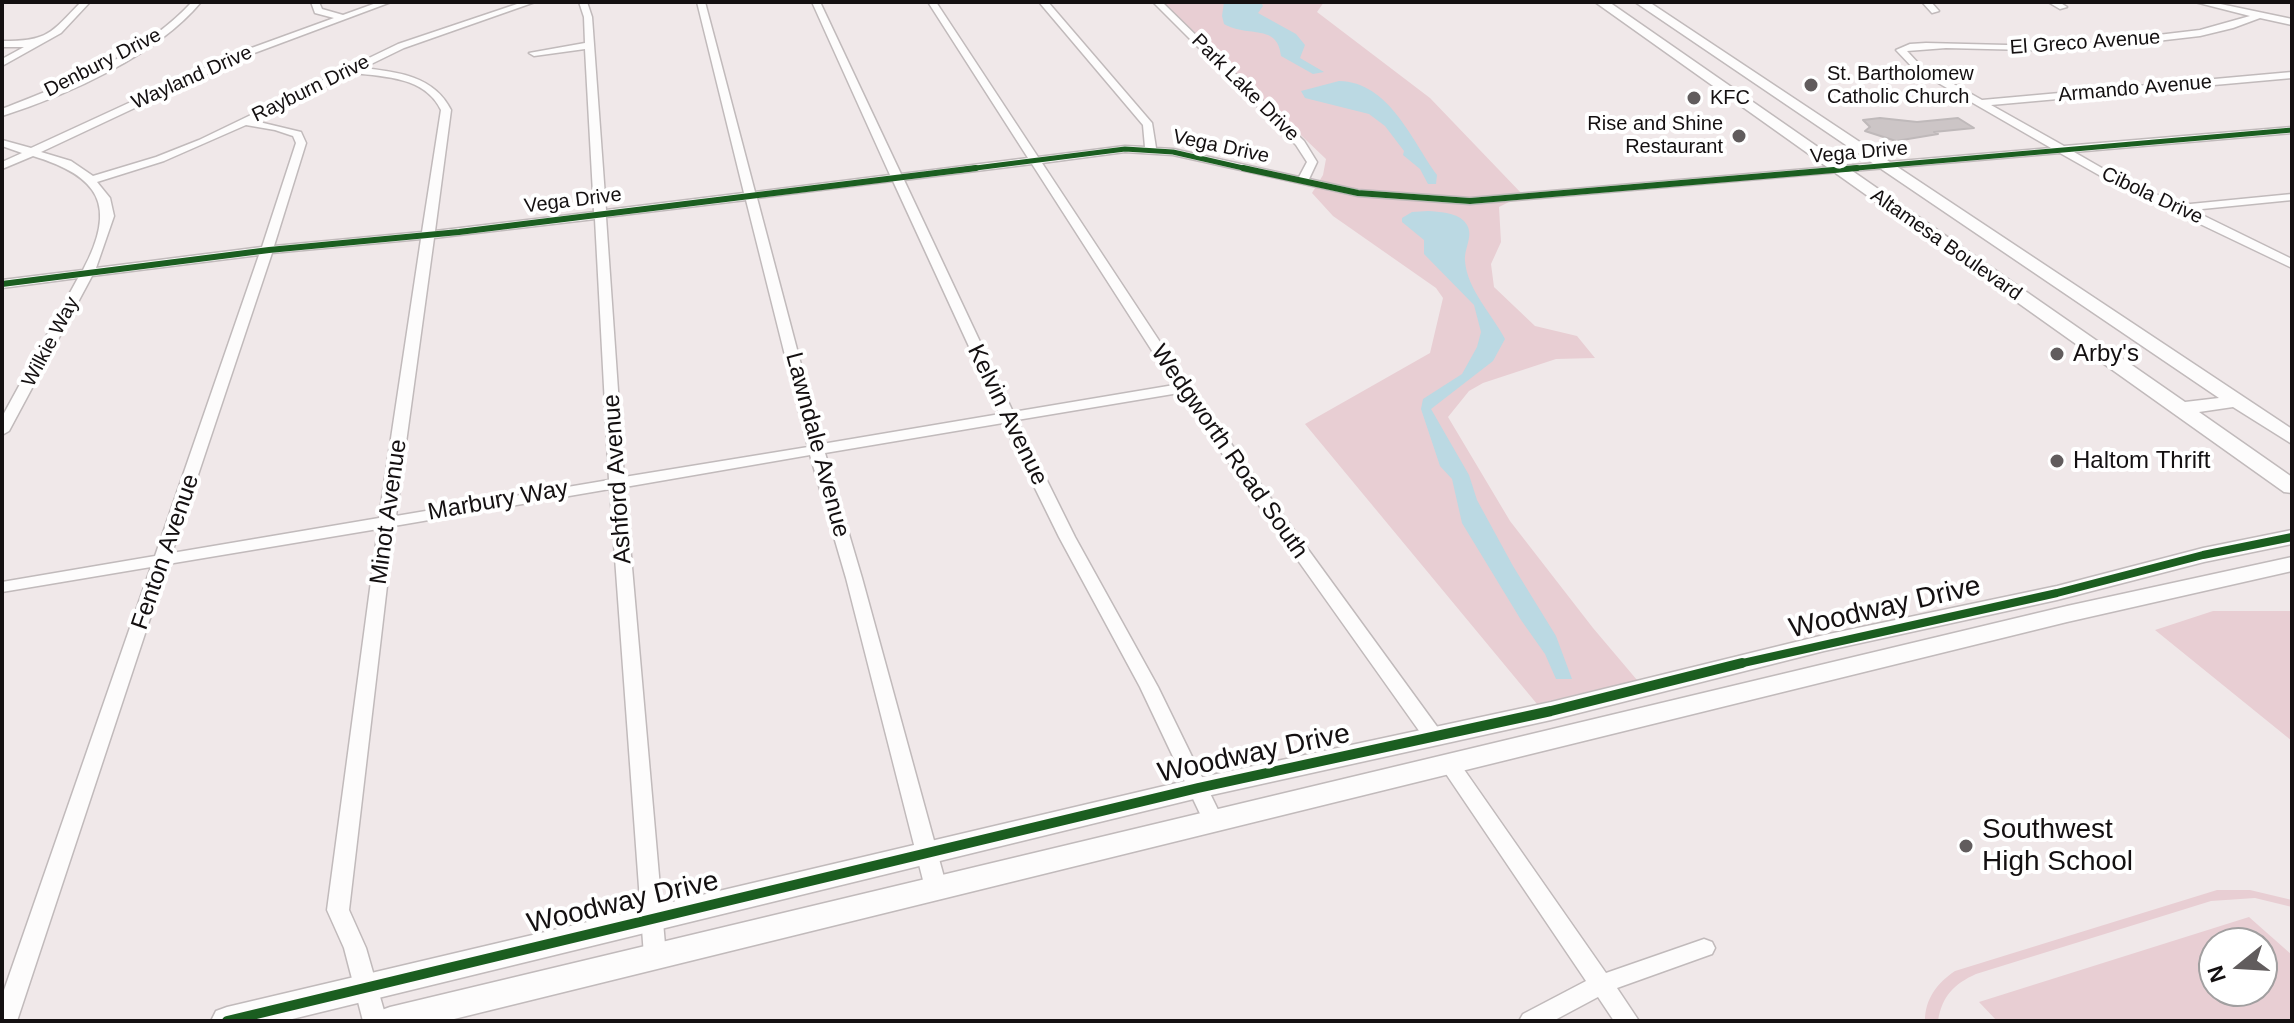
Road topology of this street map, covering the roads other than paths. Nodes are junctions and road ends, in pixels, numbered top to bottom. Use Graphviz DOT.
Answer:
graph roads {
  1 [pos="86,2"];
  2 [pos="197,2"];
  3 [pos="315,2"];
  4 [pos="387,2"];
  5 [pos="531,2"];
  6 [pos="583,2"];
  7 [pos="701,2"];
  8 [pos="816,2"];
  9 [pos="932,2"];
  10 [pos="1043,2"];
  11 [pos="1157,2"];
  12 [pos="1601,2"];
  13 [pos="1641,2"];
  14 [pos="1926,2"];
  15 [pos="2052,2"];
  16 [pos="2199,2"];
  17 [pos="2063,7"];
  18 [pos="1935,11"];
  19 [pos="2259,15"];
  20 [pos="340,17"];
  21 [pos="1669,21"];
  22 [pos="2292,22"];
  23 [pos="1631,23"];
  24 [pos="2,44"];
  25 [pos="38,44"];
  26 [pos="587,46"];
  27 [pos="1908,46"];
  28 [pos="534,53"];
  29 [pos="2,63"];
  30 [pos="349,69"];
  31 [pos="2292,75"];
  32 [pos="1759,81"];
  33 [pos="1718,85"];
  34 [pos="1978,103"];
  35 [pos="2,113"];
  36 [pos="245,122"];
  37 [pos="2292,130"];
  38 [pos="1787,133"];
  39 [pos="2,143"];
  40 [pos="1151,150"];
  41 [pos="33,151"];
  42 [pos="2062,151"];
  43 [pos="1034,160"];
  44 [pos="2,166"];
  45 [pos="1886,167"];
  46 [pos="1840,170"];
  47 [pos="895,177"];
  48 [pos="91,180"];
  49 [pos="1302,181"];
  50 [pos="750,195"];
  51 [pos="2292,197"];
  52 [pos="2179,208"];
  53 [pos="1955,213"];
  54 [pos="599,214"];
  55 [pos="429,235"];
  56 [pos="269,250"];
  57 [pos="2292,264"];
  58 [pos="87,273"];
  59 [pos="2,284"];
  60 [pos="2112,317"];
  61 [pos="2056,323"];
  62 [pos="1183,388"];
  63 [pos="2237,401"];
  64 [pos="2180,409"];
  65 [pos="1008,417"];
  66 [pos="2,431"];
  67 [pos="2292,438"];
  68 [pos="2230,444"];
  69 [pos="816,449"];
  70 [pos="2292,480"];
  71 [pos="617,482"];
  72 [pos="2292,487"];
  73 [pos="387,520"];
  74 [pos="2292,537"];
  75 [pos="2203,555"];
  76 [pos="164,561"];
  77 [pos="2292,564"];
  78 [pos="2235,578"];
  79 [pos="2,587"];
  80 [pos="1484,726"];
  81 [pos="1434,737"];
  82 [pos="1449,763"];
  83 [pos="1419,770"];
  84 [pos="1198,788"];
  85 [pos="1213,820"];
  86 [pos="927,853"];
  87 [pos="936,888"];
  88 [pos="652,919"];
  89 [pos="1704,948"];
  90 [pos="655,956"];
  91 [pos="1601,984"];
  92 [pos="366,987"];
  93 [pos="5,1021"];
  94 [pos="227,1021"];
  95 [pos="375,1021"];
  96 [pos="390,1021"];
  97 [pos="1531,1021"];
  98 [pos="1627,1021"];
  1 -- 25 [label="street"];
  2 -- 35 [label="street, Denbury Drive"];
  3 -- 20 [label="street"];
  4 -- 20 [label="street, Wayland Drive"];
  5 -- 30 [label="street, Rayburn Drive"];
  6 -- 26 [label="street, Ashford Avenue"];
  7 -- 50 [label="street, Lawndale Avenue"];
  8 -- 47 [label="street, Kelvin Avenue"];
  9 -- 43 [label="street, Wedgworth Road South"];
  10 -- 40 [label="street"];
  11 -- 49 [label="street, Park Lake Drive"];
  12 -- 23 [label="main road, Altamesa Boulevard"];
  13 -- 21 [label="main road, Altamesa Boulevard"];
  14 -- 18 [label="street"];
  15 -- 17 [label="street"];
  16 -- 19 [label="street"];
  19 -- 22 [label="street"];
  19 -- 27 [label="street, El Greco Avenue"];
  20 -- 41 [label="street, Wayland Drive"];
  21 -- 23 [label="main road"];
  21 -- 32 [label="main road, Altamesa Boulevard"];
  23 -- 33 [label="main road, Altamesa Boulevard"];
  24 -- 25 [label="street"];
  25 -- 29 [label="street"];
  26 -- 28 [label="street"];
  26 -- 54 [label="street, Ashford Avenue"];
  27 -- 34 [label="street, Cibola Drive"];
  30 -- 36 [label="street, Rayburn Drive"];
  30 -- 55 [label="street, Minot Avenue"];
  31 -- 34 [label="street, Armando Avenue"];
  32 -- 33 [label="main road"];
  32 -- 45 [label="main road, Altamesa Boulevard"];
  33 -- 38 [label="main road, Altamesa Boulevard"];
  34 -- 42 [label="street, Cibola Drive"];
  36 -- 48 [label="street, Rayburn Drive"];
  36 -- 56 [label="street, Fenton Avenue"];
  37 -- 42 [label="street, Vega Drive"];
  38 -- 45 [label="main road"];
  38 -- 46 [label="main road, Altamesa Boulevard"];
  39 -- 41 [label="street"];
  40 -- 43 [label="street, Vega Drive"];
  40 -- 49 [label="street, Vega Drive"];
  41 -- 44 [label="street, Wayland Drive"];
  41 -- 48 [label="street"];
  42 -- 45 [label="street, Vega Drive"];
  42 -- 52 [label="street, Cibola Drive"];
  43 -- 47 [label="street, Vega Drive"];
  43 -- 62 [label="street, Wedgworth Road South"];
  45 -- 46 [label="street, Vega Drive"];
  45 -- 53 [label="main road, Altamesa Boulevard"];
  46 -- 49 [label="street, Vega Drive"];
  46 -- 53 [label="main road"];
  46 -- 61 [label="main road, Altamesa Boulevard"];
  47 -- 50 [label="street, Vega Drive"];
  47 -- 65 [label="street, Kelvin Avenue"];
  48 -- 58 [label="street, Wilkie Way"];
  50 -- 54 [label="street, Vega Drive"];
  50 -- 69 [label="street, Lawndale Avenue"];
  51 -- 52 [label="street"];
  52 -- 57 [label="street, Cibola Drive"];
  53 -- 60 [label="main road, Altamesa Boulevard"];
  54 -- 55 [label="street, Vega Drive"];
  54 -- 71 [label="street, Ashford Avenue"];
  55 -- 56 [label="street, Vega Drive"];
  55 -- 73 [label="street, Minot Avenue"];
  56 -- 58 [label="street, Vega Drive"];
  56 -- 76 [label="street, Fenton Avenue"];
  58 -- 59 [label="street, Vega Drive"];
  58 -- 66 [label="street, Wilkie Way"];
  60 -- 61 [label="main road"];
  60 -- 63 [label="main road, Altamesa Boulevard"];
  61 -- 64 [label="main road, Altamesa Boulevard"];
  62 -- 65 [label="street, Marbury Way"];
  62 -- 81 [label="street, Wedgworth Road South"];
  63 -- 64 [label="main road"];
  63 -- 67 [label="main road, Altamesa Boulevard"];
  64 -- 68 [label="main road, Altamesa Boulevard"];
  65 -- 69 [label="street, Marbury Way"];
  65 -- 84 [label="street, Kelvin Avenue"];
  68 -- 70 [label="main road"];
  68 -- 72 [label="main road, Altamesa Boulevard"];
  69 -- 71 [label="street, Marbury Way"];
  69 -- 86 [label="street, Lawndale Avenue"];
  71 -- 73 [label="street, Marbury Way"];
  71 -- 88 [label="street, Ashford Avenue"];
  73 -- 76 [label="street, Marbury Way"];
  73 -- 92 [label="street, Minot Avenue"];
  74 -- 75 [label="main road, Woodway Drive"];
  75 -- 78 [label="main road"];
  75 -- 80 [label="main road, Woodway Drive"];
  76 -- 79 [label="street, Marbury Way"];
  76 -- 93 [label="street, Fenton Avenue"];
  77 -- 78 [label="main road, Woodway Drive"];
  78 -- 82 [label="main road, Woodway Drive"];
  80 -- 81 [label="main road, Woodway Drive"];
  80 -- 82 [label="main road"];
  81 -- 83 [label="main road"];
  81 -- 84 [label="main road, Woodway Drive"];
  82 -- 83 [label="main road, Woodway Drive"];
  82 -- 91 [label="street"];
  83 -- 85 [label="main road, Woodway Drive"];
  84 -- 85 [label="street, Kelvin Avenue"];
  84 -- 86 [label="main road, Woodway Drive"];
  85 -- 87 [label="main road, Woodway Drive"];
  86 -- 87 [label="street, Lawndale Avenue"];
  86 -- 88 [label="main road, Woodway Drive"];
  87 -- 90 [label="main road, Woodway Drive"];
  88 -- 90 [label="street, Ashford Avenue"];
  88 -- 92 [label="main road, Woodway Drive"];
  89 -- 91 [label="street"];
  90 -- 96 [label="main road, Woodway Drive"];
  91 -- 97 [label="street"];
  91 -- 98 [label="street"];
  92 -- 94 [label="main road, Woodway Drive"];
  92 -- 95 [label="street, Minot Avenue"];
}
